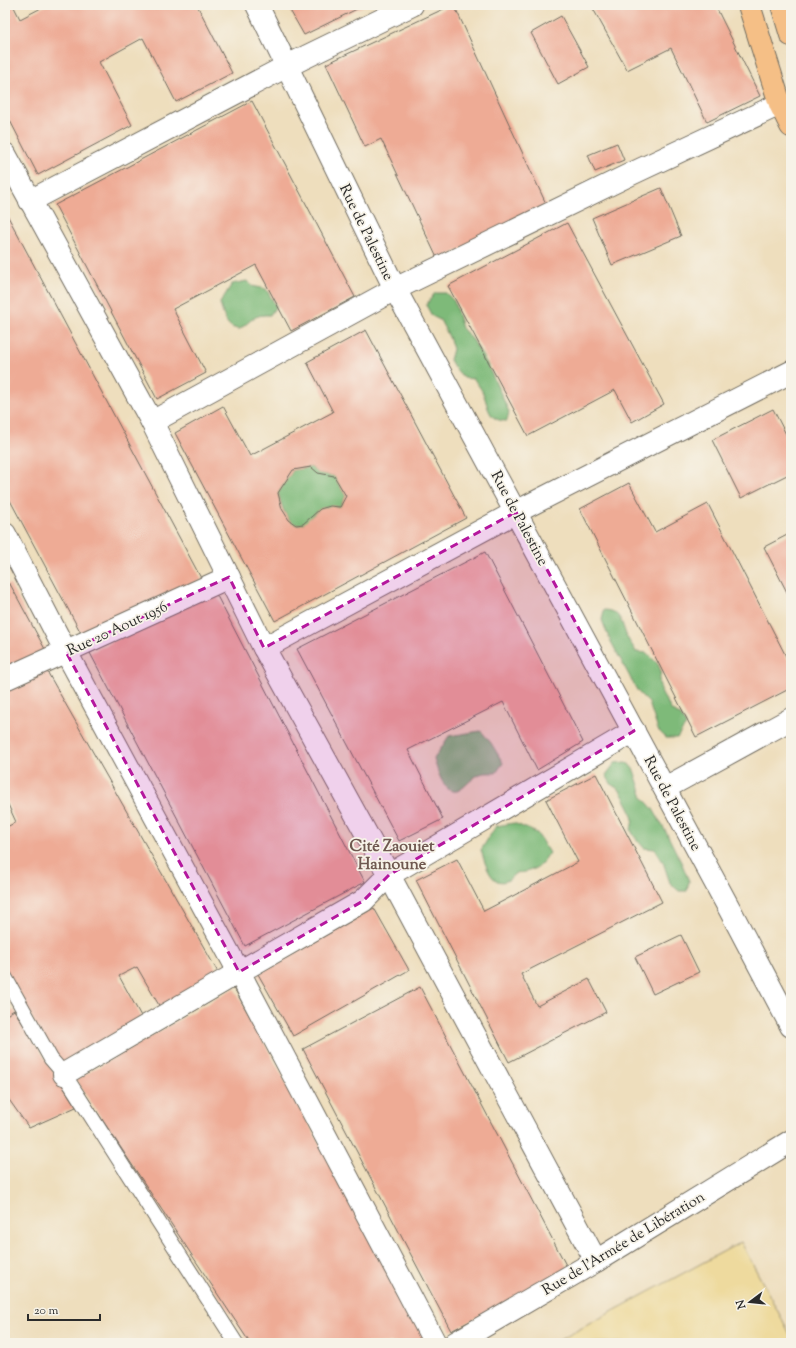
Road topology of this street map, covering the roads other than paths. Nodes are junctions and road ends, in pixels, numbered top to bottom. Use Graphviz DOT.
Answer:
graph roads {
  1 [pos="257,5"];
  2 [pos="412,5"];
  3 [pos="749,5"];
  4 [pos="782,5"];
  5 [pos="791,35"];
  6 [pos="287,66"];
  7 [pos="780,104"];
  8 [pos="791,126"];
  9 [pos="6,160"];
  10 [pos="30,201"];
  11 [pos="395,289"];
  12 [pos="791,372"];
  13 [pos="152,422"];
  14 [pos="516,512"];
  15 [pos="5,534"];
  16 [pos="228,577"];
  17 [pos="264,648"];
  18 [pos="66,652"];
  19 [pos="5,679"];
  20 [pos="791,719"];
  21 [pos="634,731"];
  22 [pos="665,788"];
  23 [pos="390,876"];
  24 [pos="239,972"];
  25 [pos="5,977"];
  26 [pos="791,1026"];
  27 [pos="64,1074"];
  28 [pos="791,1140"];
  29 [pos="596,1261"];
  30 [pos="236,1343"];
  31 [pos="435,1343"];
  32 [pos="455,1343"];
  1 -- 6 [label="street, Rue de Palestine"];
  2 -- 6 [label="street"];
  3 -- 7 [label="main road"];
  4 -- 5 [label="main road"];
  6 -- 10 [label="street"];
  6 -- 11 [label="street, Rue de Palestine"];
  7 -- 8 [label="main road"];
  7 -- 11 [label="street"];
  9 -- 10 [label="street"];
  10 -- 13 [label="street"];
  11 -- 13 [label="street"];
  11 -- 14 [label="street, Rue de Palestine"];
  12 -- 14 [label="street"];
  13 -- 16 [label="street"];
  14 -- 17 [label="street"];
  14 -- 21 [label="street, Rue de Palestine"];
  15 -- 18 [label="street"];
  16 -- 17 [label="street"];
  16 -- 18 [label="street, Rue 20 Aout 1956"];
  17 -- 23 [label="street"];
  18 -- 19 [label="street, Rue 20 Aout 1956"];
  18 -- 24 [label="street"];
  20 -- 22 [label="street"];
  21 -- 22 [label="street, Rue de Palestine"];
  21 -- 23 [label="street"];
  22 -- 26 [label="street, Rue de Palestine"];
  23 -- 24 [label="street"];
  23 -- 29 [label="street"];
  24 -- 27 [label="street"];
  24 -- 31 [label="street"];
  25 -- 27 [label="lane"];
  27 -- 30 [label="lane"];
  28 -- 29 [label="street, Rue de l'Armée de Libération"];
  29 -- 32 [label="street, Rue de l'Armée de Libération"];
}
